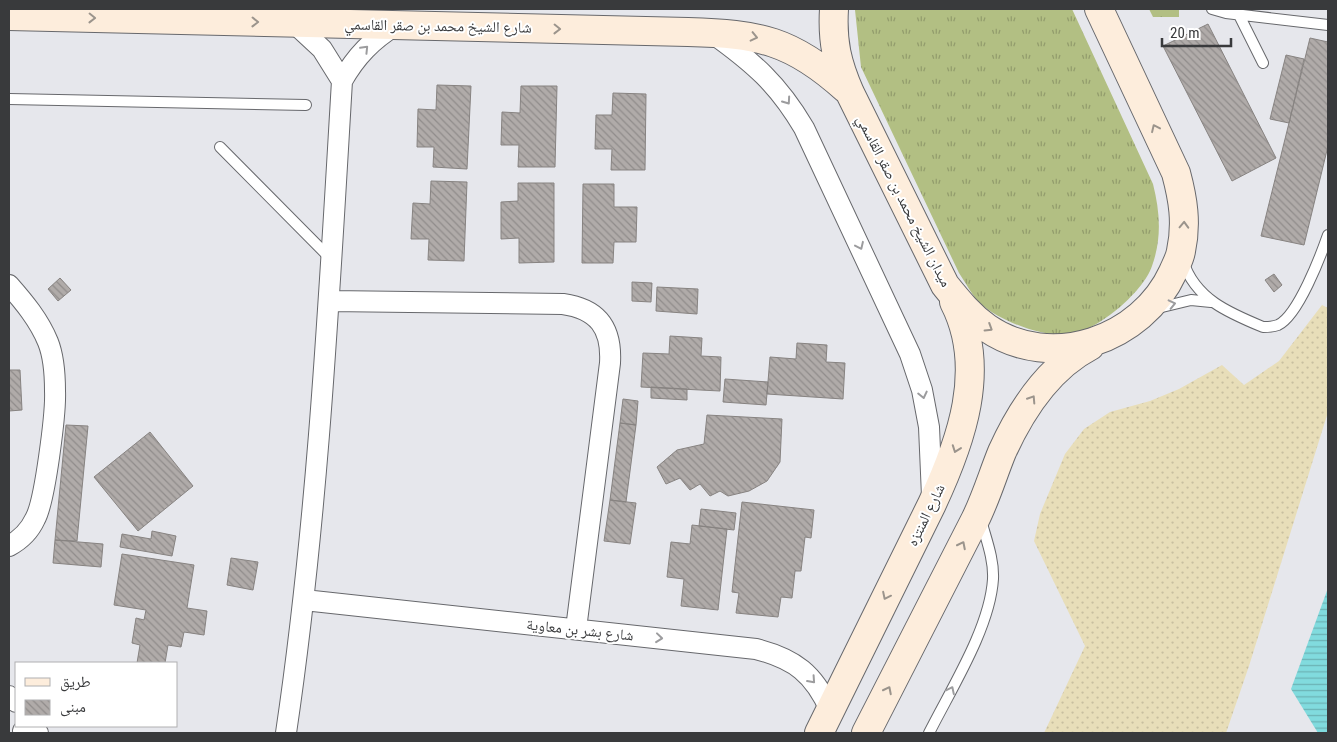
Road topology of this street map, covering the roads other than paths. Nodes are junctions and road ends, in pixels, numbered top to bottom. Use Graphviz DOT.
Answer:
graph roads {
  1 [pos="834,9"];
  2 [pos="1099,9"];
  3 [pos="1212,9"];
  4 [pos="1239,15"];
  5 [pos="9,16"];
  6 [pos="294,23"];
  7 [pos="1328,25"];
  8 [pos="396,26"];
  9 [pos="712,33"];
  10 [pos="1263,63"];
  11 [pos="342,81"];
  12 [pos="850,93"];
  13 [pos="9,100"];
  14 [pos="306,106"];
  15 [pos="220,147"];
  16 [pos="1328,234"];
  17 [pos="1181,253"];
  18 [pos="332,260"];
  19 [pos="9,285"];
  20 [pos="945,285"];
  21 [pos="330,301"];
  22 [pos="1211,302"];
  23 [pos="1137,320"];
  24 [pos="1108,337"];
  25 [pos="932,504"];
  26 [pos="979,512"];
  27 [pos="9,546"];
  28 [pos="304,600"];
  29 [pos="576,629"];
  30 [pos="825,722"];
  31 [pos="286,733"];
  32 [pos="866,733"];
  33 [pos="929,733"];
  1 -- 12 [label="main road, ميدان الشيخ محمد بن صقر القاسمي"];
  17 -- 2 [label="main road, ميدان الشيخ محمد بن صقر القاسمي, one-way"];
  3 -- 4 [label="lane"];
  4 -- 7 [label="lane"];
  4 -- 10 [label="lane"];
  5 -- 6 [label="main road, شارع الشيخ محمد بن صقر القاسمي, one-way"];
  6 -- 8 [label="main road, شارع الشيخ محمد بن صقر القاسمي"];
  6 -- 11 [label="street"];
  8 -- 9 [label="main road, شارع الشيخ محمد بن صقر القاسمي, one-way"];
  11 -- 8 [label="street, one-way"];
  9 -- 12 [label="main road, شارع الشيخ محمد بن صقر القاسمي, one-way"];
  9 -- 25 [label="street, one-way"];
  11 -- 18 [label="street"];
  12 -- 20 [label="main road, ميدان الشيخ محمد بن صقر القاسمي"];
  13 -- 14 [label="lane"];
  15 -- 18 [label="lane"];
  16 -- 22 [label="lane"];
  17 -- 22 [label="lane"];
  17 -- 23 [label="main road, ميدان الشيخ محمد بن صقر القاسمي"];
  18 -- 21 [label="street"];
  19 -- 27 [label="street"];
  20 -- 24 [label="main road, ميدان الشيخ محمد بن صقر القاسمي, one-way"];
  20 -- 25 [label="main road, شارع المنتزه, one-way"];
  21 -- 28 [label="street"];
  21 -- 29 [label="street"];
  23 -- 22 [label="lane, one-way"];
  23 -- 24 [label="main road, ميدان الشيخ محمد بن صقر القاسمي"];
  26 -- 24 [label="main road, one-way"];
  25 -- 30 [label="main road, شارع المنتزه, one-way"];
  32 -- 26 [label="main road, one-way"];
  33 -- 26 [label="lane, one-way"];
  28 -- 29 [label="street, شارع بشر بن معاوية"];
  28 -- 31 [label="street"];
  29 -- 30 [label="street, شارع بشر بن معاوية, one-way"];
}
